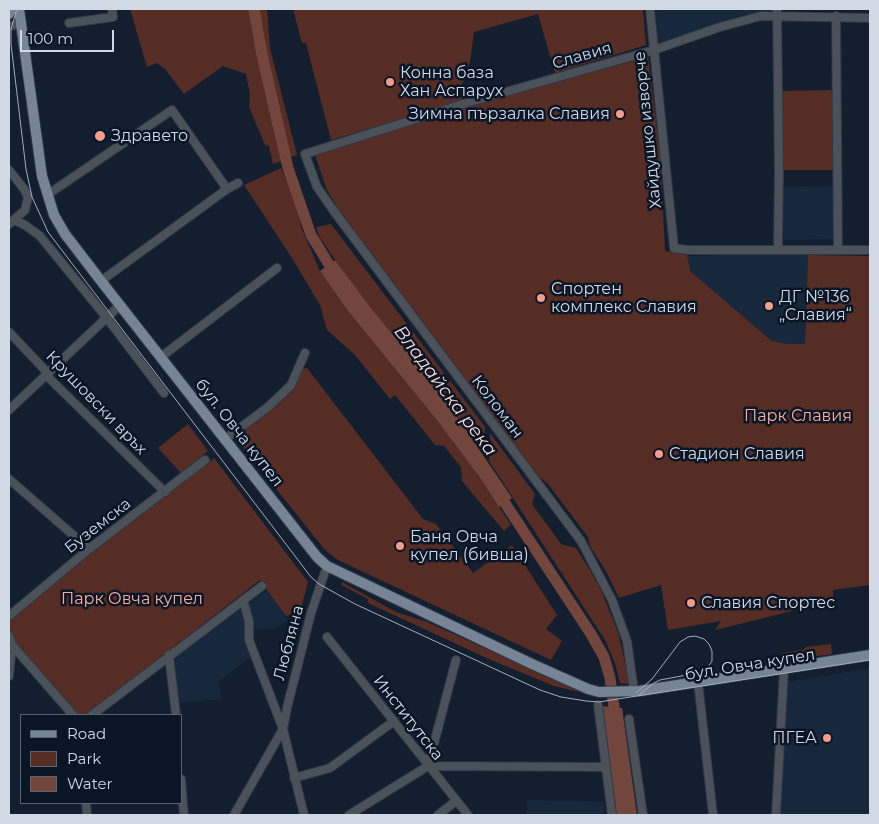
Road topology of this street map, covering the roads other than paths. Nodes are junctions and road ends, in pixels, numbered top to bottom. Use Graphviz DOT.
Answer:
graph roads {
  1 [pos="11,9"];
  2 [pos="19,9"];
  3 [pos="112,9"];
  4 [pos="650,9"];
  5 [pos="777,12"];
  6 [pos="9,14"];
  7 [pos="836,16"];
  8 [pos="870,18"];
  9 [pos="69,23"];
  10 [pos="22,24"];
  11 [pos="9,26"];
  12 [pos="654,50"];
  13 [pos="305,154"];
  14 [pos="10,171"];
  15 [pos="238,183"];
  16 [pos="227,189"];
  17 [pos="47,196"];
  18 [pos="11,222"];
  19 [pos="778,250"];
  20 [pos="838,250"];
  21 [pos="870,250"];
  22 [pos="277,268"];
  23 [pos="101,280"];
  24 [pos="120,305"];
  25 [pos="106,317"];
  26 [pos="9,332"];
  27 [pos="305,352"];
  28 [pos="161,357"];
  29 [pos="47,374"];
  30 [pos="164,393"];
  31 [pos="9,410"];
  32 [pos="224,440"];
  33 [pos="205,460"];
  34 [pos="9,479"];
  35 [pos="165,492"];
  36 [pos="89,549"];
  37 [pos="326,566"];
  38 [pos="262,586"];
  39 [pos="243,600"];
  40 [pos="9,616"];
  41 [pos="9,636"];
  42 [pos="327,638"];
  43 [pos="12,645"];
  44 [pos="169,655"];
  45 [pos="870,655"];
  46 [pos="456,660"];
  47 [pos="870,662"];
  48 [pos="783,672"];
  49 [pos="9,676"];
  50 [pos="698,685"];
  51 [pos="629,691"];
  52 [pos="598,705"];
  53 [pos="72,714"];
  54 [pos="93,714"];
  55 [pos="176,714"];
  56 [pos="629,719"];
  57 [pos="394,722"];
  58 [pos="283,729"];
  59 [pos="428,766"];
  60 [pos="606,767"];
  61 [pos="294,778"];
  62 [pos="182,791"];
  63 [pos="456,800"];
  64 [pos="184,815"];
  65 [pos="234,815"];
  66 [pos="304,815"];
  67 [pos="349,815"];
  68 [pos="438,815"];
  69 [pos="468,815"];
  70 [pos="612,815"];
  71 [pos="642,815"];
  72 [pos="713,815"];
  73 [pos="776,815"];
  1 -- 6 [label="main road"];
  2 -- 10 [label="main road, бул. Овча купел"];
  3 -- 9 [label="street"];
  4 -- 12 [label="street, Хайдушко изворче"];
  5 -- 7 [label="street, Славия"];
  5 -- 12 [label="street, Славия"];
  5 -- 19 [label="street"];
  7 -- 8 [label="street, Славия"];
  7 -- 20 [label="street"];
  10 -- 11 [label="street"];
  10 -- 17 [label="main road, бул. Овча купел"];
  12 -- 13 [label="street, Славия"];
  12 -- 19 [label="street, Хайдушко изворче"];
  13 -- 51 [label="street, Коломан"];
  14 -- 18 [label="street"];
  15 -- 16 [label="street"];
  16 -- 17 [label="street"];
  16 -- 23 [label="street"];
  17 -- 23 [label="main road, бул. Овча купел"];
  18 -- 25 [label="street"];
  19 -- 20 [label="street"];
  20 -- 21 [label="street"];
  22 -- 28 [label="street"];
  23 -- 24 [label="main road, бул. Овча купел"];
  24 -- 25 [label="street"];
  24 -- 28 [label="main road, бул. Овча купел"];
  25 -- 29 [label="street"];
  25 -- 30 [label="street"];
  26 -- 29 [label="street, Крушовски връх"];
  27 -- 32 [label="street"];
  28 -- 32 [label="main road, бул. Овча купел"];
  29 -- 31 [label="street"];
  29 -- 35 [label="street, Крушовски връх"];
  32 -- 37 [label="main road, бул. Овча купел"];
  33 -- 35 [label="street, Буземска"];
  34 -- 36 [label="street"];
  35 -- 36 [label="street, Буземска"];
  36 -- 40 [label="street, Буземска"];
  37 -- 51 [label="main road, бул. Овча купел"];
  37 -- 58 [label="street, Любляна"];
  38 -- 39 [label="street"];
  39 -- 44 [label="street"];
  39 -- 58 [label="street, Любляна"];
  41 -- 43 [label="street"];
  42 -- 57 [label="street, Институтска"];
  43 -- 49 [label="street"];
  43 -- 53 [label="street"];
  44 -- 54 [label="street"];
  44 -- 55 [label="street"];
  45 -- 48 [label="main road, бул. Овча купел"];
  46 -- 59 [label="street"];
  47 -- 48 [label="main road, бул. Овча купел"];
  48 -- 50 [label="main road, бул. Овча купел"];
  48 -- 73 [label="street"];
  50 -- 51 [label="main road, бул. Овча купел"];
  50 -- 72 [label="street"];
  52 -- 60 [label="street"];
  56 -- 71 [label="street"];
  57 -- 59 [label="street, Институтска"];
  57 -- 61 [label="street"];
  58 -- 61 [label="street, Любляна"];
  58 -- 65 [label="street"];
  59 -- 60 [label="street"];
  59 -- 63 [label="street, Институтска"];
  59 -- 67 [label="street"];
  60 -- 70 [label="street"];
  61 -- 66 [label="street, Любляна"];
  62 -- 64 [label="street"];
  63 -- 68 [label="street"];
  63 -- 69 [label="street, Институтска"];
}
